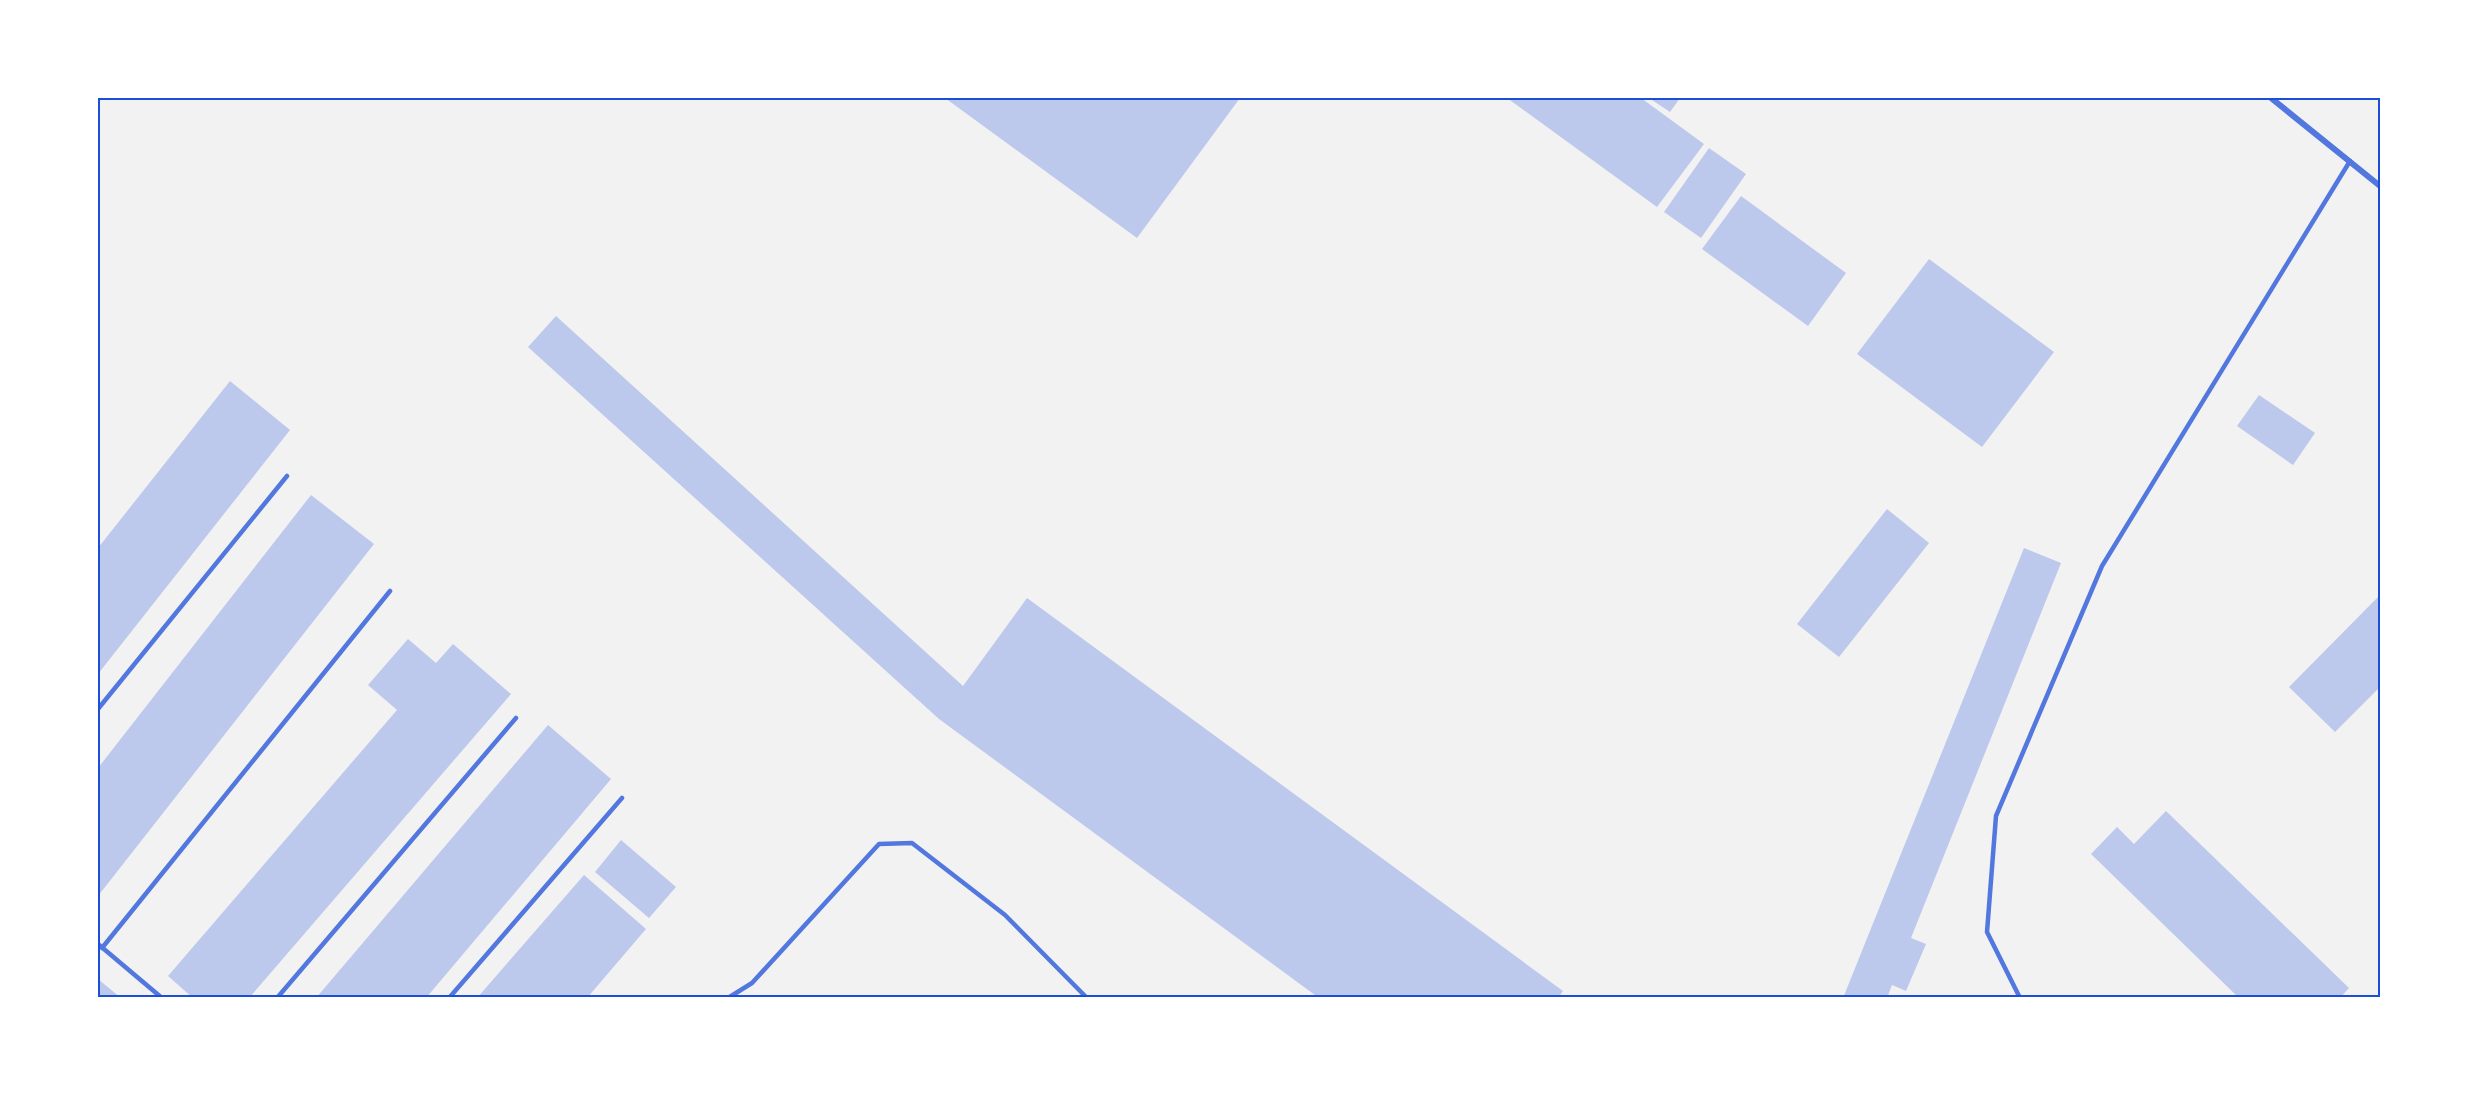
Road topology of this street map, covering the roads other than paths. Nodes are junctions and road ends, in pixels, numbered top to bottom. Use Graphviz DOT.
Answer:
graph roads {
  1 [pos="2271,98"];
  2 [pos="2350,161"];
  3 [pos="2380,186"];
  4 [pos="287,476"];
  5 [pos="390,591"];
  6 [pos="98,709"];
  7 [pos="516,718"];
  8 [pos="622,798"];
  9 [pos="100,946"];
  10 [pos="162,998"];
  11 [pos="277,998"];
  12 [pos="449,998"];
  13 [pos="728,998"];
  14 [pos="1087,998"];
  15 [pos="2020,998"];
  1 -- 2 [label="street"];
  2 -- 3 [label="street"];
  2 -- 15 [label="lane"];
  4 -- 6 [label="lane"];
  5 -- 9 [label="lane"];
  7 -- 11 [label="lane"];
  8 -- 12 [label="lane"];
  9 -- 10 [label="lane"];
  13 -- 14 [label="lane"];
}
